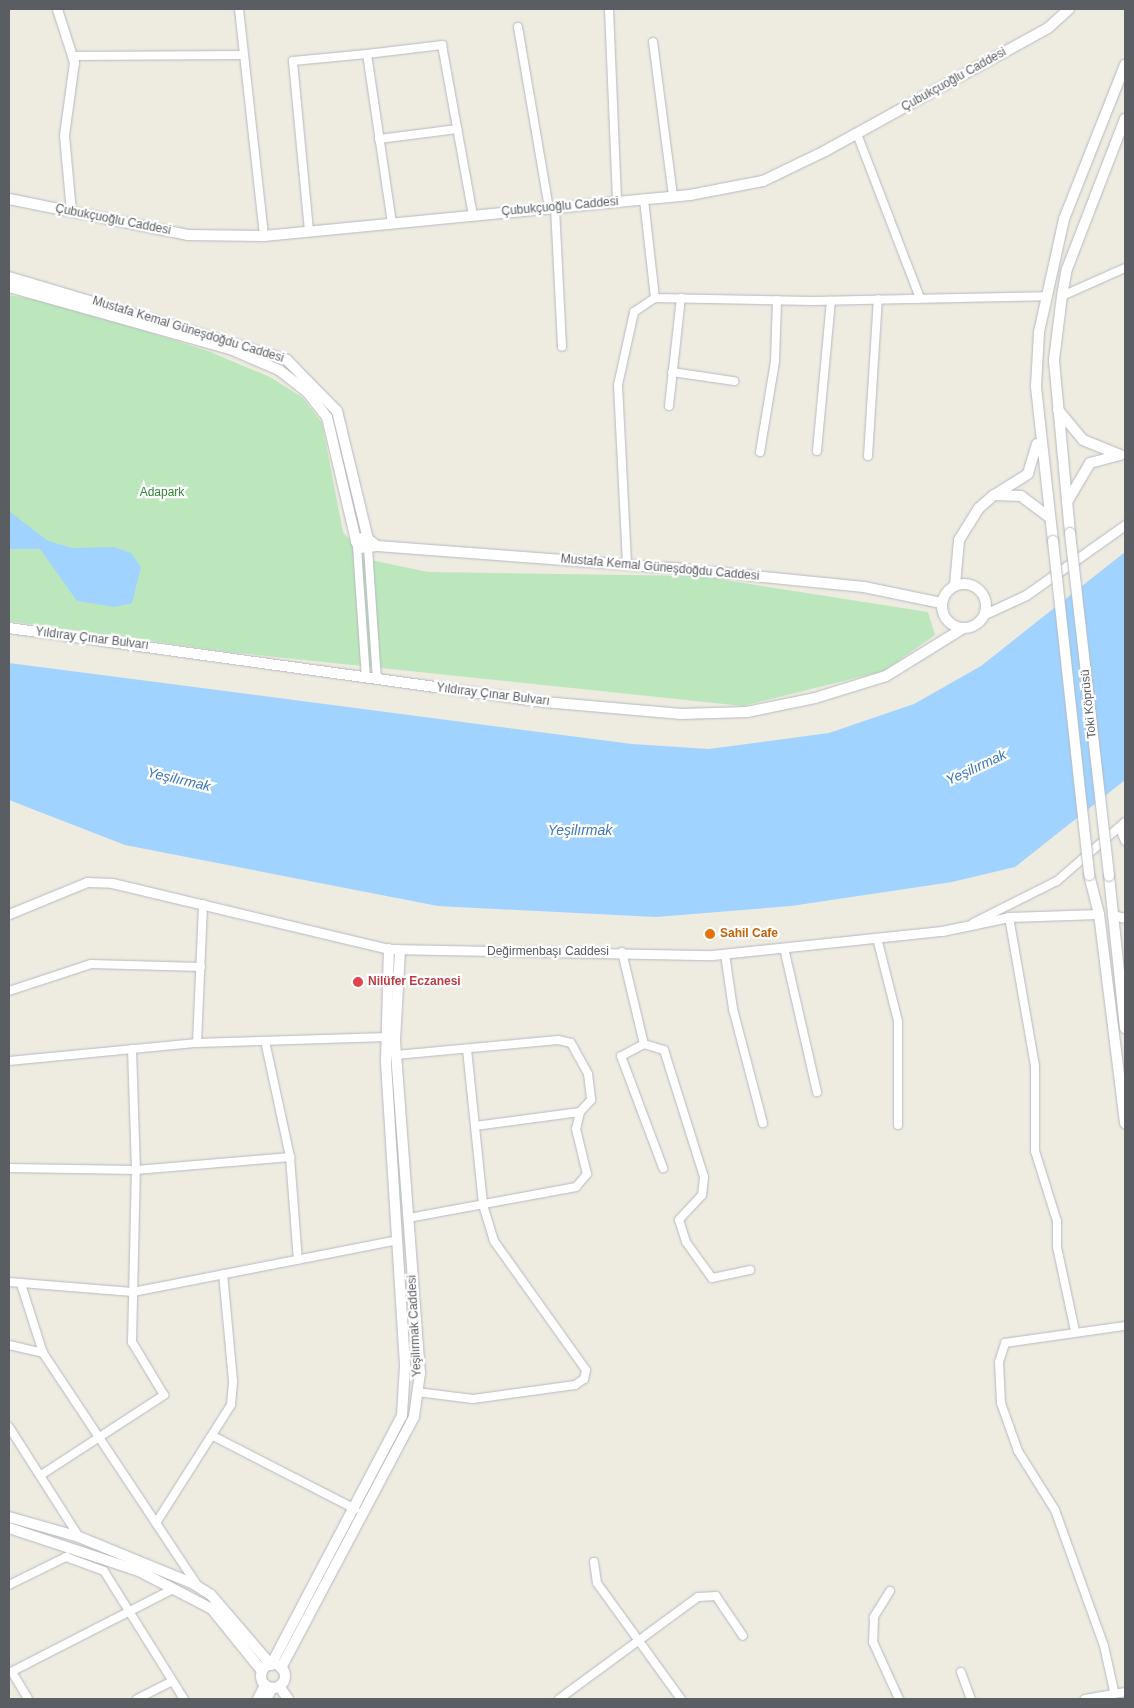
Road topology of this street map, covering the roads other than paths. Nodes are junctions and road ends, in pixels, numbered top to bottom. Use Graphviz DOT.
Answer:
graph roads {
  1 [pos="57,9"];
  2 [pos="239,9"];
  3 [pos="609,9"];
  4 [pos="1069,9"];
  5 [pos="518,27"];
  6 [pos="653,42"];
  7 [pos="367,54"];
  8 [pos="244,55"];
  9 [pos="72,56"];
  10 [pos="1125,65"];
  11 [pos="1125,119"];
  12 [pos="457,129"];
  13 [pos="858,134"];
  14 [pos="380,139"];
  15 [pos="673,197"];
  16 [pos="9,198"];
  17 [pos="644,200"];
  18 [pos="617,202"];
  19 [pos="552,208"];
  20 [pos="71,212"];
  21 [pos="472,216"];
  22 [pos="392,223"];
  23 [pos="309,231"];
  24 [pos="264,236"];
  25 [pos="1125,268"];
  26 [pos="9,277"];
  27 [pos="9,287"];
  28 [pos="46,292"];
  29 [pos="1045,296"];
  30 [pos="1062,296"];
  31 [pos="655,298"];
  32 [pos="681,298"];
  33 [pos="920,298"];
  34 [pos="878,299"];
  35 [pos="777,300"];
  36 [pos="831,301"];
  37 [pos="562,347"];
  38 [pos="672,372"];
  39 [pos="734,381"];
  40 [pos="668,406"];
  41 [pos="1056,406"];
  42 [pos="1039,433"];
  43 [pos="817,451"];
  44 [pos="760,452"];
  45 [pos="1123,455"];
  46 [pos="868,456"];
  47 [pos="994,495"];
  48 [pos="1066,503"];
  49 [pos="1049,517"];
  50 [pos="1125,526"];
  51 [pos="357,544"];
  52 [pos="371,544"];
  53 [pos="627,563"];
  54 [pos="955,585"];
  55 [pos="942,603"];
  56 [pos="985,614"];
  57 [pos="9,628"];
  58 [pos="962,629"];
  59 [pos="366,678"];
  60 [pos="377,680"];
  61 [pos="1125,822"];
  62 [pos="1120,829"];
  63 [pos="1125,841"];
  64 [pos="203,904"];
  65 [pos="9,914"];
  66 [pos="1099,914"];
  67 [pos="1112,915"];
  68 [pos="1009,917"];
  69 [pos="1125,918"];
  70 [pos="964,928"];
  71 [pos="877,938"];
  72 [pos="784,948"];
  73 [pos="389,950"];
  74 [pos="400,950"];
  75 [pos="622,952"];
  76 [pos="725,954"];
  77 [pos="201,967"];
  78 [pos="9,990"];
  79 [pos="1125,1028"];
  80 [pos="387,1037"];
  81 [pos="265,1041"];
  82 [pos="197,1043"];
  83 [pos="644,1044"];
  84 [pos="132,1049"];
  85 [pos="467,1049"];
  86 [pos="396,1055"];
  87 [pos="9,1062"];
  88 [pos="817,1092"];
  89 [pos="580,1112"];
  90 [pos="762,1123"];
  91 [pos="1125,1123"];
  92 [pos="898,1125"];
  93 [pos="475,1126"];
  94 [pos="290,1156"];
  95 [pos="9,1168"];
  96 [pos="663,1168"];
  97 [pos="136,1170"];
  98 [pos="483,1204"];
  99 [pos="408,1218"];
  100 [pos="397,1240"];
  101 [pos="298,1260"];
  102 [pos="750,1270"];
  103 [pos="223,1274"];
  104 [pos="9,1282"];
  105 [pos="21,1284"];
  106 [pos="133,1292"];
  107 [pos="1125,1326"];
  108 [pos="1075,1331"];
  109 [pos="9,1345"];
  110 [pos="43,1353"];
  111 [pos="418,1392"];
  112 [pos="9,1427"];
  113 [pos="214,1436"];
  114 [pos="99,1437"];
  115 [pos="41,1475"];
  116 [pos="355,1509"];
  117 [pos="9,1517"];
  118 [pos="156,1523"];
  119 [pos="9,1528"];
  120 [pos="79,1537"];
  121 [pos="594,1562"];
  122 [pos="9,1586"];
  123 [pos="199,1588"];
  124 [pos="173,1589"];
  125 [pos="890,1590"];
  126 [pos="128,1612"];
  127 [pos="743,1636"];
  128 [pos="638,1642"];
  129 [pos="271,1664"];
  130 [pos="281,1668"];
  131 [pos="11,1672"];
  132 [pos="262,1672"];
  133 [pos="961,1672"];
  134 [pos="170,1682"];
  135 [pos="272,1687"];
  136 [pos="1114,1692"];
  137 [pos="1125,1692"];
  138 [pos="28,1699"];
  139 [pos="137,1699"];
  140 [pos="182,1699"];
  141 [pos="258,1699"];
  142 [pos="266,1699"];
  143 [pos="288,1699"];
  144 [pos="559,1699"];
  145 [pos="681,1699"];
  146 [pos="899,1699"];
  147 [pos="971,1699"];
  148 [pos="1085,1699"];
  1 -- 9 [label="street"];
  2 -- 8 [label="street"];
  3 -- 18 [label="street"];
  4 -- 13 [label="main road, Çubukçuoğlu Caddesi"];
  5 -- 19 [label="street"];
  6 -- 15 [label="street"];
  7 -- 12 [label="street"];
  7 -- 14 [label="street"];
  7 -- 23 [label="street"];
  8 -- 9 [label="street"];
  8 -- 24 [label="street"];
  9 -- 20 [label="street"];
  10 -- 29 [label="main road"];
  11 -- 30 [label="main road, Toki Köprüsü"];
  12 -- 14 [label="street"];
  12 -- 21 [label="street"];
  13 -- 15 [label="main road, Çubukçuoğlu Caddesi"];
  13 -- 33 [label="street"];
  14 -- 22 [label="street"];
  15 -- 17 [label="main road, Çubukçuoğlu Caddesi"];
  16 -- 20 [label="main road, Çubukçuoğlu Caddesi"];
  17 -- 18 [label="main road, Çubukçuoğlu Caddesi"];
  17 -- 31 [label="street"];
  18 -- 19 [label="main road, Çubukçuoğlu Caddesi"];
  19 -- 21 [label="main road, Çubukçuoğlu Caddesi"];
  19 -- 37 [label="street"];
  20 -- 24 [label="main road, Çubukçuoğlu Caddesi"];
  21 -- 22 [label="main road, Çubukçuoğlu Caddesi"];
  22 -- 23 [label="main road, Çubukçuoğlu Caddesi"];
  23 -- 24 [label="main road, Çubukçuoğlu Caddesi"];
  25 -- 30 [label="street"];
  26 -- 28 [label="main road, Mustafa Kemal Güneşdoğdu Caddesi"];
  27 -- 28 [label="main road, Mustafa Kemal Güneşdoğdu Caddesi"];
  28 -- 51 [label="main road"];
  28 -- 52 [label="main road, Mustafa Kemal Güneşdoğdu Caddesi"];
  29 -- 33 [label="street"];
  29 -- 42 [label="main road"];
  30 -- 41 [label="main road, Toki Köprüsü"];
  31 -- 32 [label="street"];
  31 -- 53 [label="street"];
  32 -- 35 [label="street"];
  32 -- 38 [label="street"];
  33 -- 34 [label="street"];
  34 -- 36 [label="street"];
  34 -- 46 [label="street"];
  35 -- 36 [label="street"];
  35 -- 44 [label="street"];
  36 -- 43 [label="street"];
  38 -- 39 [label="street"];
  38 -- 40 [label="street"];
  41 -- 45 [label="main road"];
  41 -- 48 [label="main road, Toki Köprüsü"];
  42 -- 47 [label="main road"];
  42 -- 49 [label="main road"];
  45 -- 48 [label="main road"];
  47 -- 49 [label="main road"];
  47 -- 54 [label="main road"];
  48 -- 67 [label="main road, Toki Köprüsü, bridge"];
  49 -- 66 [label="main road, bridge"];
  50 -- 56 [label="street"];
  51 -- 52 [label="main road"];
  51 -- 59 [label="street"];
  52 -- 53 [label="main road, Mustafa Kemal Güneşdoğdu Caddesi"];
  52 -- 60 [label="street"];
  53 -- 55 [label="main road, Mustafa Kemal Güneşdoğdu Caddesi"];
  54 -- 55 [label="main road"];
  54 -- 56 [label="main road"];
  55 -- 58 [label="main road"];
  56 -- 58 [label="main road"];
  57 -- 59 [label="main road, Yıldıray Çınar Bulvarı"];
  58 -- 60 [label="main road, Yıldıray Çınar Bulvarı"];
  59 -- 60 [label="main road, Yıldıray Çınar Bulvarı"];
  61 -- 62 [label="street"];
  62 -- 63 [label="street"];
  62 -- 70 [label="street"];
  64 -- 65 [label="street, Değirmenbaşı Caddesi"];
  64 -- 73 [label="street, Değirmenbaşı Caddesi"];
  64 -- 77 [label="street"];
  66 -- 68 [label="street, Değirmenbaşı Caddesi"];
  66 -- 91 [label="main road"];
  67 -- 69 [label="street"];
  67 -- 79 [label="main road, Toki Köprüsü"];
  68 -- 70 [label="street, Değirmenbaşı Caddesi"];
  68 -- 108 [label="street"];
  70 -- 71 [label="street, Değirmenbaşı Caddesi"];
  71 -- 72 [label="street, Değirmenbaşı Caddesi"];
  71 -- 92 [label="street"];
  72 -- 76 [label="street, Değirmenbaşı Caddesi"];
  72 -- 88 [label="street"];
  73 -- 74 [label="street, Değirmenbaşı Caddesi"];
  73 -- 80 [label="main road, Yeşilırmak Caddesi"];
  74 -- 75 [label="street, Değirmenbaşı Caddesi"];
  74 -- 86 [label="main road, Yeşilırmak Caddesi"];
  75 -- 76 [label="street, Değirmenbaşı Caddesi"];
  75 -- 83 [label="street"];
  76 -- 90 [label="street"];
  77 -- 78 [label="street"];
  77 -- 82 [label="street"];
  80 -- 81 [label="street"];
  80 -- 100 [label="main road, Yeşilırmak Caddesi"];
  81 -- 82 [label="street"];
  81 -- 94 [label="street"];
  82 -- 84 [label="street"];
  83 -- 96 [label="street"];
  83 -- 102 [label="street"];
  84 -- 87 [label="street"];
  84 -- 97 [label="street"];
  85 -- 86 [label="street"];
  85 -- 89 [label="street"];
  85 -- 93 [label="street"];
  86 -- 99 [label="main road, Yeşilırmak Caddesi"];
  89 -- 93 [label="street"];
  89 -- 98 [label="street"];
  93 -- 98 [label="street"];
  94 -- 97 [label="street"];
  94 -- 101 [label="street"];
  95 -- 97 [label="street"];
  97 -- 106 [label="street"];
  98 -- 99 [label="street"];
  98 -- 111 [label="street"];
  99 -- 111 [label="main road, Yeşilırmak Caddesi"];
  100 -- 101 [label="street"];
  100 -- 116 [label="main road, Yeşilırmak Caddesi"];
  101 -- 103 [label="street"];
  103 -- 106 [label="street"];
  103 -- 113 [label="street"];
  104 -- 105 [label="street"];
  105 -- 106 [label="street"];
  105 -- 110 [label="street"];
  106 -- 114 [label="street"];
  107 -- 108 [label="street"];
  108 -- 136 [label="street"];
  109 -- 110 [label="street"];
  110 -- 114 [label="street"];
  111 -- 130 [label="main road, Yeşilırmak Caddesi"];
  112 -- 115 [label="street"];
  113 -- 116 [label="street"];
  113 -- 118 [label="street"];
  114 -- 115 [label="street"];
  114 -- 118 [label="street"];
  115 -- 120 [label="street"];
  116 -- 129 [label="main road, Yeşilırmak Caddesi"];
  117 -- 120 [label="main road"];
  118 -- 123 [label="street"];
  119 -- 124 [label="main road"];
  120 -- 123 [label="main road"];
  121 -- 128 [label="street"];
  122 -- 126 [label="street"];
  123 -- 129 [label="main road"];
  124 -- 126 [label="street"];
  124 -- 132 [label="main road"];
  125 -- 146 [label="street"];
  126 -- 131 [label="street"];
  126 -- 134 [label="street"];
  127 -- 128 [label="street"];
  128 -- 144 [label="street"];
  128 -- 145 [label="street"];
  129 -- 130 [label="main road"];
  129 -- 132 [label="main road, Yeşilırmak Caddesi"];
  130 -- 135 [label="main road"];
  131 -- 138 [label="street"];
  132 -- 135 [label="main road"];
  133 -- 147 [label="street"];
  134 -- 139 [label="street"];
  134 -- 140 [label="street"];
  135 -- 141 [label="main road"];
  135 -- 142 [label="main road"];
  135 -- 143 [label="main road"];
  136 -- 137 [label="street"];
  136 -- 148 [label="street"];
}
